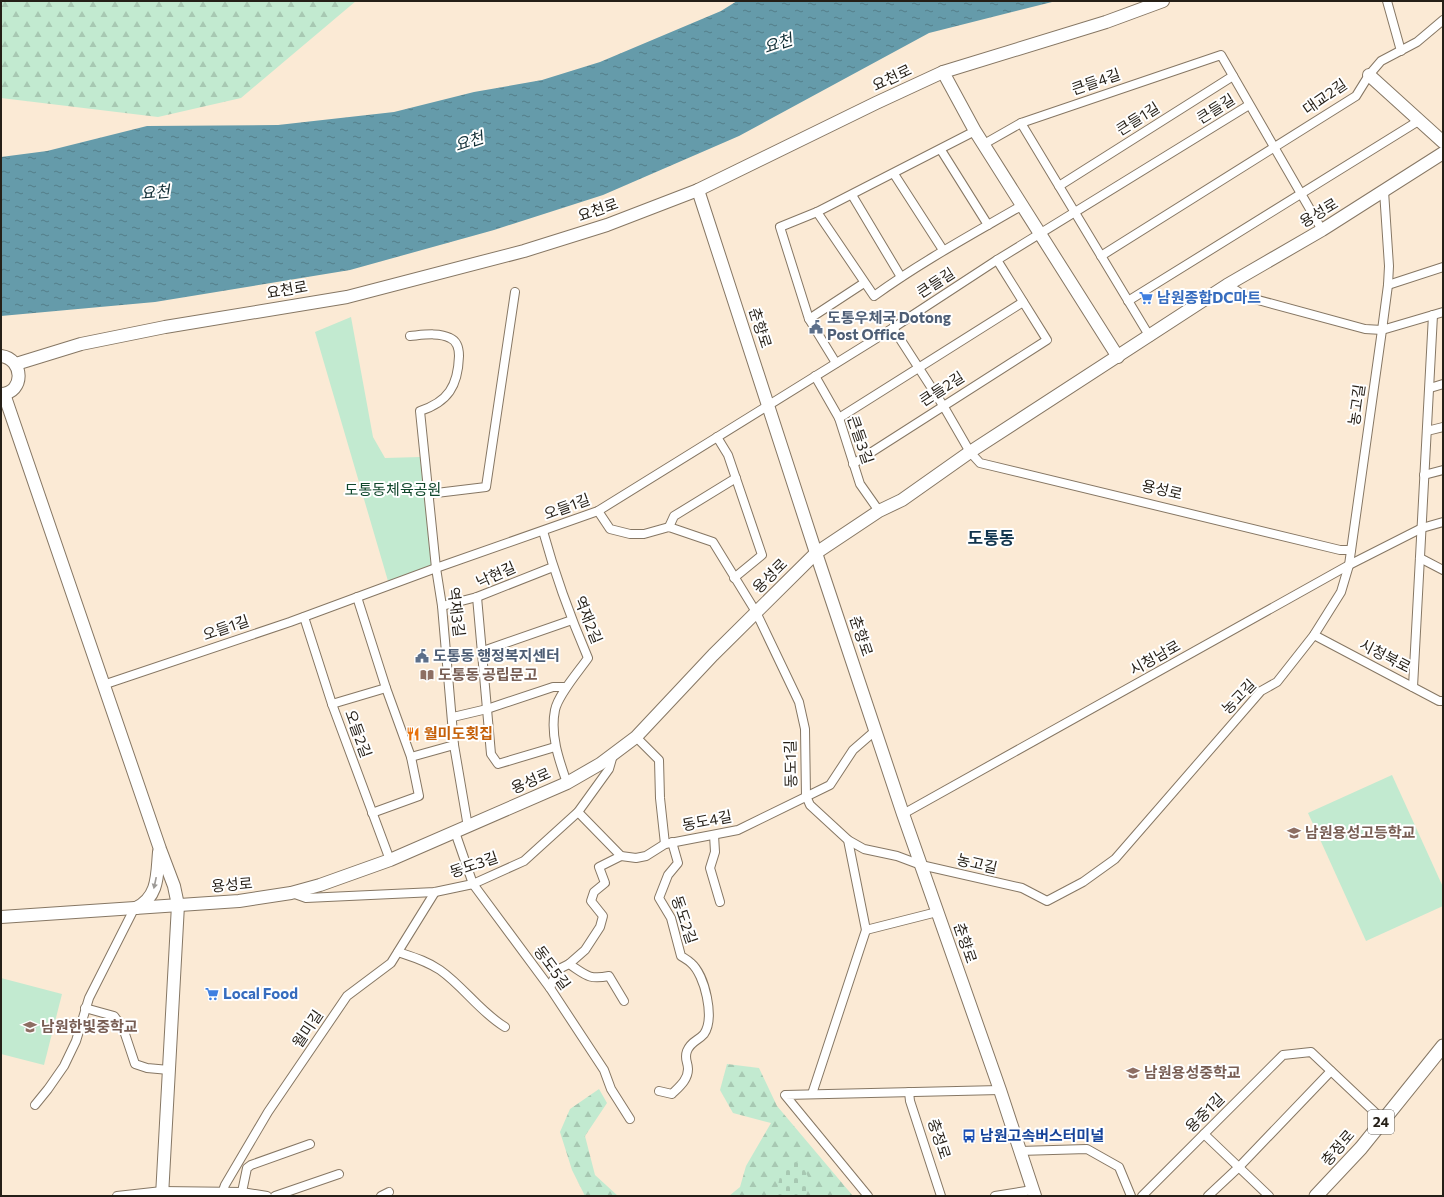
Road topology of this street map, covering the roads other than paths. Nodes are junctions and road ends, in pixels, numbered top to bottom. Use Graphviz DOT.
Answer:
graph roads {
  1 [pos="1163,1"];
  2 [pos="1387,1"];
  3 [pos="1443,20"];
  4 [pos="1401,51"];
  5 [pos="943,72"];
  6 [pos="1369,74"];
  7 [pos="1233,76"];
  8 [pos="1250,105"];
  9 [pos="1420,120"];
  10 [pos="1021,122"];
  11 [pos="975,131"];
  12 [pos="1443,142"];
  13 [pos="984,144"];
  14 [pos="1274,148"];
  15 [pos="941,150"];
  16 [pos="1443,153"];
  17 [pos="894,174"];
  18 [pos="1058,186"];
  19 [pos="698,190"];
  20 [pos="1384,191"];
  21 [pos="1301,194"];
  22 [pos="852,195"];
  23 [pos="1021,206"];
  24 [pos="817,212"];
  25 [pos="1075,213"];
  26 [pos="988,225"];
  27 [pos="1322,230"];
  28 [pos="1040,234"];
  29 [pos="943,250"];
  30 [pos="1101,256"];
  31 [pos="997,260"];
  32 [pos="1443,267"];
  33 [pos="901,277"];
  34 [pos="864,283"];
  35 [pos="1227,285"];
  36 [pos="1388,285"];
  37 [pos="515,292"];
  38 [pos="1128,301"];
  39 [pos="1024,302"];
  40 [pos="1443,312"];
  41 [pos="1433,315"];
  42 [pos="809,319"];
  43 [pos="893,328"];
  44 [pos="1382,330"];
  45 [pos="410,336"];
  46 [pos="1150,337"];
  47 [pos="1,356"];
  48 [pos="1118,357"];
  49 [pos="836,363"];
  50 [pos="16,364"];
  51 [pos="918,367"];
  52 [pos="815,376"];
  53 [pos="1443,384"];
  54 [pos="1430,388"];
  55 [pos="3,394"];
  56 [pos="768,405"];
  57 [pos="944,407"];
  58 [pos="838,418"];
  59 [pos="1443,427"];
  60 [pos="1427,431"];
  61 [pos="718,437"];
  62 [pos="970,452"];
  63 [pos="853,464"];
  64 [pos="1443,470"];
  65 [pos="1424,475"];
  66 [pos="736,478"];
  67 [pos="428,494"];
  68 [pos="598,511"];
  69 [pos="879,511"];
  70 [pos="1443,522"];
  71 [pos="669,527"];
  72 [pos="1422,528"];
  73 [pos="543,531"];
  74 [pos="1351,550"];
  75 [pos="816,553"];
  76 [pos="1420,558"];
  77 [pos="1349,565"];
  78 [pos="552,567"];
  79 [pos="436,568"];
  80 [pos="1443,570"];
  81 [pos="734,578"];
  82 [pos="357,596"];
  83 [pos="477,597"];
  84 [pos="442,606"];
  85 [pos="756,612"];
  86 [pos="304,617"];
  87 [pos="572,620"];
  88 [pos="1314,635"];
  89 [pos="483,651"];
  90 [pos="103,685"];
  91 [pos="566,687"];
  92 [pos="1413,687"];
  93 [pos="386,688"];
  94 [pos="1443,701"];
  95 [pos="332,704"];
  96 [pos="487,709"];
  97 [pos="453,717"];
  98 [pos="876,730"];
  99 [pos="636,737"];
  100 [pos="454,745"];
  101 [pos="555,747"];
  102 [pos="614,755"];
  103 [pos="411,757"];
  104 [pos="567,783"];
  105 [pos="806,796"];
  106 [pos="578,812"];
  107 [pos="372,814"];
  108 [pos="903,814"];
  109 [pos="468,827"];
  110 [pos="455,832"];
  111 [pos="714,835"];
  112 [pos="848,840"];
  113 [pos="669,843"];
  114 [pos="160,849"];
  115 [pos="621,856"];
  116 [pos="390,860"];
  117 [pos="921,865"];
  118 [pos="473,884"];
  119 [pos="435,892"];
  120 [pos="291,893"];
  121 [pos="720,902"];
  122 [pos="178,905"];
  123 [pos="134,909"];
  124 [pos="937,912"];
  125 [pos="1,917"];
  126 [pos="866,930"];
  127 [pos="398,952"];
  128 [pos="568,964"];
  129 [pos="550,988"];
  130 [pos="624,1001"];
  131 [pos="85,1008"];
  132 [pos="505,1027"];
  133 [pos="1443,1046"];
  134 [pos="169,1070"];
  135 [pos="1331,1071"];
  136 [pos="659,1090"];
  137 [pos="1000,1090"];
  138 [pos="909,1092"];
  139 [pos="812,1094"];
  140 [pos="35,1104"];
  141 [pos="630,1119"];
  142 [pos="1382,1120"];
  143 [pos="1204,1134"];
  144 [pos="310,1144"];
  145 [pos="1019,1151"];
  146 [pos="1239,1167"];
  147 [pos="339,1174"];
  148 [pos="242,1192"];
  149 [pos="389,1192"];
  150 [pos="162,1193"];
  151 [pos="1033,1193"];
  152 [pos="221,1194"];
  153 [pos="129,1195"];
  154 [pos="117,1196"];
  155 [pos="267,1196"];
  156 [pos="275,1196"];
  157 [pos="381,1196"];
  158 [pos="868,1196"];
  159 [pos="941,1196"];
  160 [pos="995,1196"];
  161 [pos="1131,1196"];
  162 [pos="1142,1196"];
  163 [pos="1208,1196"];
  164 [pos="1269,1196"];
  165 [pos="1316,1196"];
  1 -- 5 [label="street, 요천로"];
  2 -- 4 [label="street"];
  3 -- 4 [label="street, 대교2길"];
  4 -- 6 [label="street, 대교2길"];
  5 -- 11 [label="street"];
  5 -- 19 [label="street, 요천로"];
  6 -- 9 [label="street"];
  6 -- 14 [label="street, 대교2길"];
  7 -- 8 [label="street"];
  7 -- 10 [label="street, 큰들4길"];
  7 -- 18 [label="street, 큰들1길"];
  8 -- 14 [label="street"];
  8 -- 25 [label="street, 큰들길"];
  9 -- 12 [label="street"];
  9 -- 21 [label="street"];
  10 -- 13 [label="street, 큰들4길"];
  10 -- 18 [label="street"];
  11 -- 13 [label="street"];
  11 -- 15 [label="street"];
  13 -- 23 [label="street"];
  14 -- 21 [label="street"];
  14 -- 30 [label="street"];
  15 -- 17 [label="street"];
  15 -- 26 [label="street"];
  16 -- 20 [label="street, 용성로"];
  17 -- 22 [label="street"];
  17 -- 29 [label="street"];
  18 -- 25 [label="street"];
  19 -- 50 [label="street, 요천로"];
  19 -- 56 [label="street, 춘향로"];
  20 -- 27 [label="street, 용성로"];
  20 -- 36 [label="street, 농고길"];
  21 -- 27 [label="street"];
  21 -- 38 [label="street"];
  22 -- 24 [label="street"];
  22 -- 33 [label="street"];
  23 -- 26 [label="street"];
  23 -- 28 [label="street"];
  24 -- 34 [label="street"];
  24 -- 42 [label="street"];
  25 -- 28 [label="street, 큰들길"];
  25 -- 30 [label="street"];
  26 -- 29 [label="street"];
  27 -- 35 [label="street, 용성로"];
  28 -- 31 [label="street, 큰들길"];
  28 -- 48 [label="street"];
  29 -- 33 [label="street"];
  30 -- 38 [label="street"];
  31 -- 39 [label="street"];
  31 -- 43 [label="street, 큰들길"];
  32 -- 36 [label="street"];
  33 -- 34 [label="street"];
  34 -- 42 [label="street"];
  35 -- 44 [label="street"];
  35 -- 46 [label="street, 용성로"];
  36 -- 44 [label="street, 농고길"];
  37 -- 67 [label="street"];
  38 -- 46 [label="street"];
  39 -- 51 [label="street"];
  39 -- 57 [label="street, 큰들2길"];
  40 -- 41 [label="street"];
  41 -- 44 [label="street"];
  41 -- 54 [label="street"];
  42 -- 49 [label="street"];
  43 -- 49 [label="street, 큰들길"];
  43 -- 51 [label="street"];
  44 -- 74 [label="street, 농고길"];
  45 -- 67 [label="street, 역재3길"];
  46 -- 48 [label="street, 용성로"];
  47 -- 50 [label="street"];
  48 -- 62 [label="street, 용성로"];
  49 -- 52 [label="street, 큰들길"];
  50 -- 55 [label="street"];
  51 -- 57 [label="street"];
  51 -- 58 [label="street"];
  52 -- 56 [label="street, 큰들길"];
  52 -- 58 [label="street, 큰들3길"];
  53 -- 54 [label="street"];
  54 -- 60 [label="street"];
  55 -- 90 [label="street"];
  56 -- 61 [label="street, 오들1길"];
  56 -- 75 [label="street, 춘향로"];
  57 -- 62 [label="street"];
  57 -- 63 [label="street, 큰들2길"];
  58 -- 63 [label="street, 큰들3길"];
  59 -- 60 [label="street"];
  60 -- 65 [label="street"];
  61 -- 66 [label="street"];
  61 -- 68 [label="street, 오들1길"];
  62 -- 69 [label="street, 용성로"];
  62 -- 74 [label="street, 용성로"];
  63 -- 69 [label="street, 큰들3길"];
  64 -- 65 [label="street"];
  65 -- 72 [label="street"];
  66 -- 71 [label="street"];
  66 -- 81 [label="street"];
  67 -- 79 [label="street, 역재3길"];
  68 -- 71 [label="street"];
  68 -- 73 [label="street, 오들1길"];
  69 -- 75 [label="street, 용성로"];
  70 -- 72 [label="street, 시청남로"];
  71 -- 81 [label="street, 동도1길"];
  72 -- 76 [label="street"];
  72 -- 77 [label="street, 시청남로"];
  73 -- 78 [label="street, 역재2길"];
  73 -- 79 [label="street, 오들1길"];
  74 -- 77 [label="street, 농고길"];
  75 -- 85 [label="street, 용성로"];
  75 -- 98 [label="street, 춘향로"];
  76 -- 80 [label="street"];
  76 -- 92 [label="street"];
  77 -- 88 [label="street, 농고길"];
  77 -- 108 [label="street, 시청남로"];
  78 -- 83 [label="street, 낙현길"];
  78 -- 87 [label="street, 역재2길"];
  79 -- 82 [label="street, 오들1길"];
  79 -- 84 [label="street, 역재3길"];
  81 -- 85 [label="street, 동도1길"];
  82 -- 86 [label="street, 오들1길"];
  82 -- 93 [label="street"];
  83 -- 84 [label="street"];
  83 -- 89 [label="street, 낙현길"];
  84 -- 97 [label="street, 역재3길"];
  85 -- 99 [label="street, 용성로"];
  85 -- 105 [label="street, 동도1길"];
  86 -- 90 [label="street, 오들1길"];
  86 -- 95 [label="street, 오들2길"];
  87 -- 89 [label="street"];
  87 -- 91 [label="street, 역재2길"];
  88 -- 92 [label="street, 시청북로"];
  88 -- 117 [label="street, 농고길"];
  89 -- 96 [label="street, 낙현길"];
  90 -- 114 [label="street"];
  91 -- 96 [label="street"];
  91 -- 101 [label="street, 역재2길"];
  92 -- 94 [label="street, 시청북로"];
  93 -- 95 [label="street"];
  93 -- 103 [label="street"];
  95 -- 107 [label="street, 오들2길"];
  96 -- 97 [label="street"];
  96 -- 101 [label="street, 낙현길"];
  97 -- 100 [label="street, 역재3길"];
  98 -- 105 [label="street, 동도4길"];
  98 -- 108 [label="street, 춘향로"];
  99 -- 102 [label="street, 용성로"];
  99 -- 113 [label="street, 동도2길"];
  100 -- 103 [label="street"];
  100 -- 109 [label="street, 역재3길"];
  101 -- 104 [label="street, 역재2길"];
  102 -- 104 [label="street, 용성로"];
  102 -- 106 [label="street, 동도3길"];
  103 -- 107 [label="street"];
  104 -- 109 [label="street, 용성로"];
  105 -- 111 [label="street, 동도4길"];
  105 -- 112 [label="street, 동도1길"];
  106 -- 115 [label="street"];
  106 -- 118 [label="street, 동도3길"];
  107 -- 116 [label="street, 오들2길"];
  108 -- 117 [label="street, 춘향로"];
  109 -- 110 [label="street, 용성로"];
  110 -- 116 [label="street, 용성로"];
  110 -- 118 [label="street, 동도5길"];
  111 -- 113 [label="street, 동도4길"];
  111 -- 121 [label="street"];
  112 -- 117 [label="street, 동도1길"];
  112 -- 126 [label="street"];
  113 -- 115 [label="street, 동도4길"];
  113 -- 136 [label="street, 동도2길"];
  114 -- 122 [label="street"];
  114 -- 123 [label="street, one-way"];
  115 -- 128 [label="street"];
  116 -- 120 [label="street, 용성로"];
  117 -- 124 [label="street, 춘향로"];
  118 -- 119 [label="street, 동도3길"];
  118 -- 129 [label="street, 동도5길"];
  119 -- 120 [label="street, 동도3길"];
  119 -- 127 [label="street, 월미길"];
  120 -- 122 [label="street, 용성로"];
  122 -- 123 [label="street, 용성로"];
  122 -- 134 [label="street"];
  123 -- 125 [label="street, 용성로"];
  123 -- 131 [label="street"];
  124 -- 126 [label="street"];
  124 -- 137 [label="street, 춘향로"];
  126 -- 139 [label="street"];
  127 -- 132 [label="street"];
  127 -- 152 [label="street, 월미길"];
  128 -- 129 [label="street"];
  128 -- 130 [label="street"];
  129 -- 141 [label="street, 동도5길"];
  131 -- 134 [label="street"];
  131 -- 140 [label="street"];
  133 -- 142 [label="main road, 충정로 / 24"];
  134 -- 150 [label="street"];
  135 -- 142 [label="street, 용중1길"];
  135 -- 143 [label="street, 용중1길"];
  135 -- 146 [label="street"];
  137 -- 138 [label="street"];
  137 -- 145 [label="street, 춘향로"];
  138 -- 139 [label="street"];
  138 -- 159 [label="street, 충정로"];
  139 -- 158 [label="street"];
  142 -- 165 [label="main road, 충정로 / 24"];
  143 -- 146 [label="street"];
  143 -- 162 [label="street, 용중1길"];
  144 -- 148 [label="street"];
  145 -- 151 [label="street, 춘향로"];
  145 -- 161 [label="street"];
  146 -- 163 [label="street"];
  146 -- 164 [label="street"];
  147 -- 156 [label="street"];
  148 -- 152 [label="street"];
  148 -- 155 [label="street"];
  149 -- 157 [label="street"];
  150 -- 152 [label="street"];
  150 -- 153 [label="street"];
  151 -- 160 [label="street, 춘향로"];
  153 -- 154 [label="street"];
}
